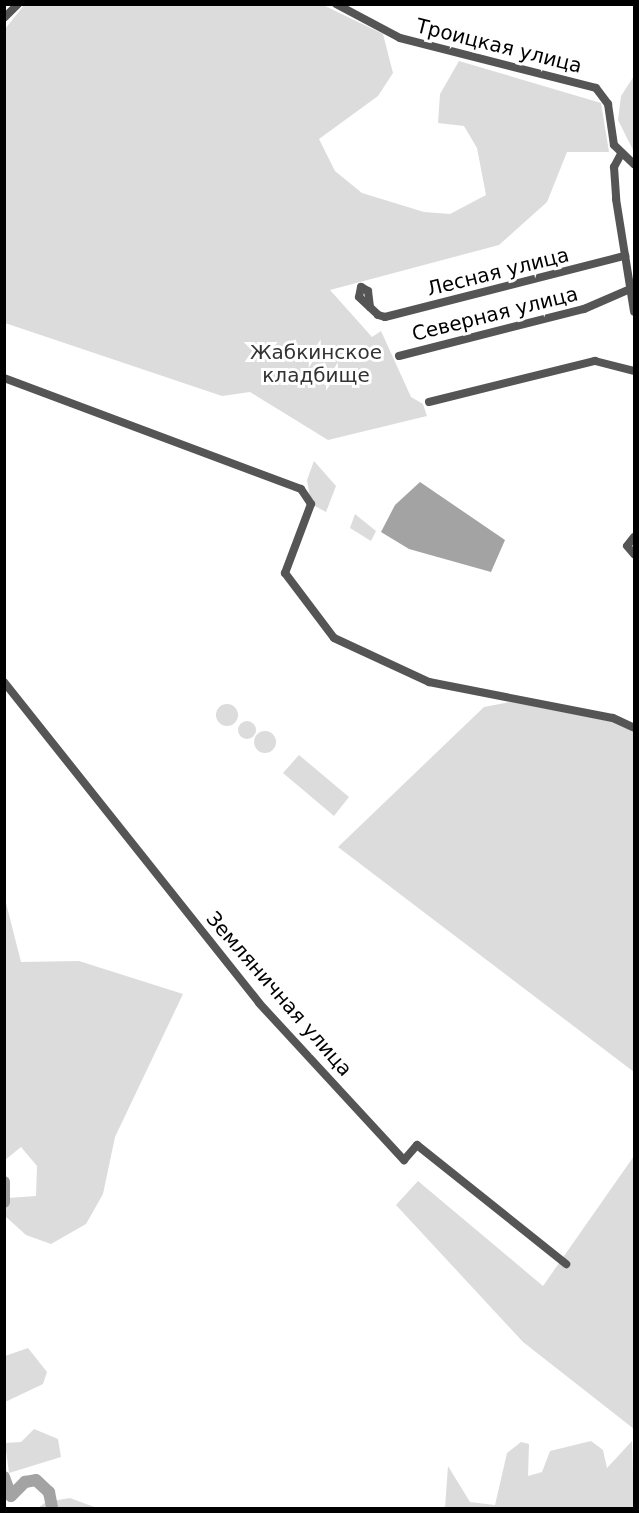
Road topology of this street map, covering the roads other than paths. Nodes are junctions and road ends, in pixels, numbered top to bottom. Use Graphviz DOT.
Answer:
graph roads {
  1 [pos="18,4"];
  2 [pos="336,4"];
  3 [pos="4,18"];
  4 [pos="621,154"];
  5 [pos="634,164"];
  6 [pos="625,256"];
  7 [pos="630,289"];
  8 [pos="370,307"];
  9 [pos="634,312"];
  10 [pos="399,356"];
  11 [pos="634,371"];
  12 [pos="4,378"];
  13 [pos="429,402"];
  14 [pos="634,537"];
  15 [pos="634,554"];
  16 [pos="4,681"];
  17 [pos="634,728"];
  18 [pos="566,1264"];
  1 -- 3 [label="street"];
  2 -- 4 [label="street, Троицкая улица"];
  4 -- 5 [label="street"];
  4 -- 6 [label="street"];
  6 -- 7 [label="street"];
  6 -- 8 [label="street, Лесная улица"];
  7 -- 9 [label="street"];
  7 -- 10 [label="street, Северная улица"];
  11 -- 13 [label="street"];
  12 -- 17 [label="street"];
  14 -- 15 [label="street"];
  16 -- 18 [label="street, Земляничная улица"];
}
